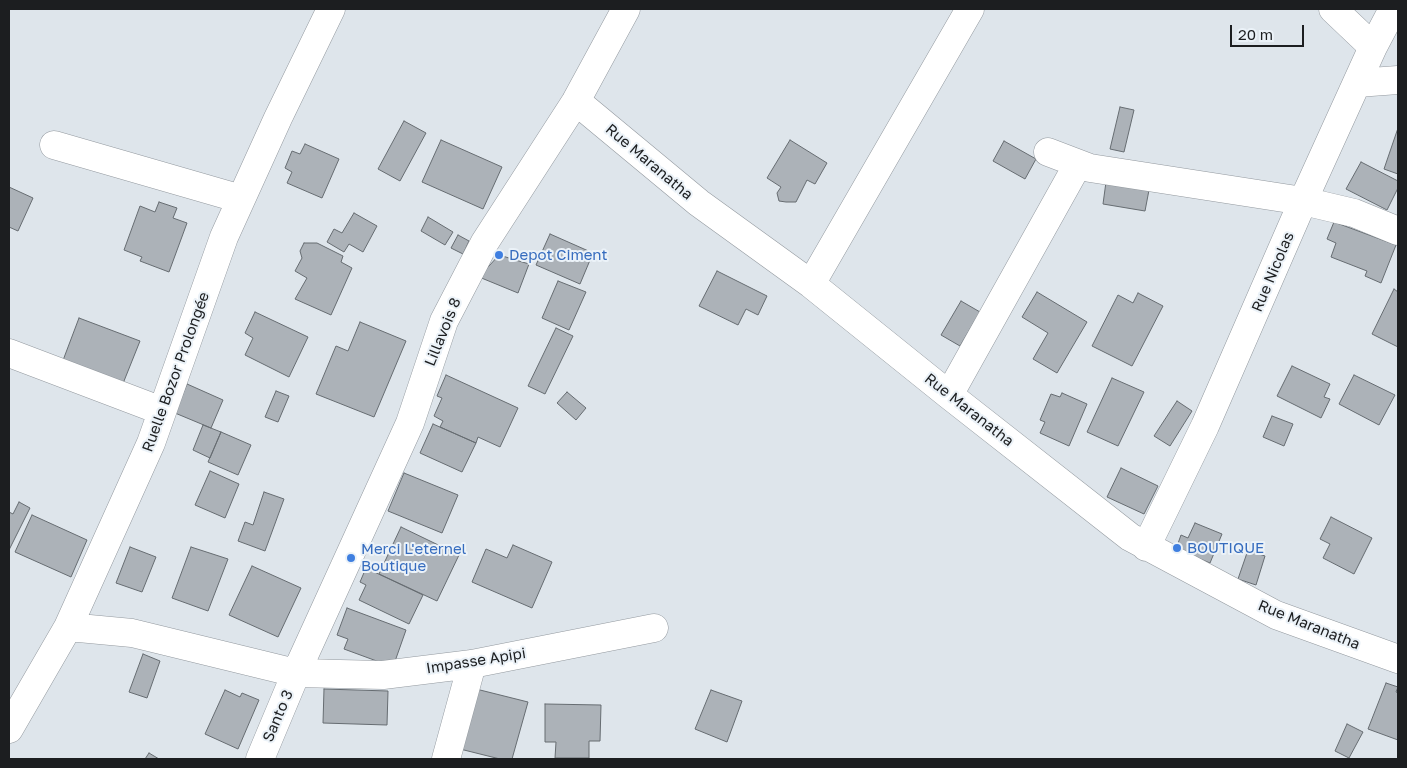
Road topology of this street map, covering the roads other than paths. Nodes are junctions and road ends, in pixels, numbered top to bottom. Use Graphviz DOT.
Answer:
graph roads {
  1 [pos="331,9"];
  2 [pos="626,9"];
  3 [pos="970,9"];
  4 [pos="1333,9"];
  5 [pos="1393,9"];
  6 [pos="1373,47"];
  7 [pos="1398,80"];
  8 [pos="1357,82"];
  9 [pos="576,101"];
  10 [pos="54,146"];
  11 [pos="1048,152"];
  12 [pos="1078,164"];
  13 [pos="241,199"];
  14 [pos="1303,201"];
  15 [pos="1398,231"];
  16 [pos="811,284"];
  17 [pos="9,353"];
  18 [pos="948,394"];
  19 [pos="162,411"];
  20 [pos="1146,547"];
  21 [pos="68,627"];
  22 [pos="654,628"];
  23 [pos="1398,659"];
  24 [pos="472,664"];
  25 [pos="296,673"];
  26 [pos="9,729"];
  27 [pos="260,759"];
  28 [pos="446,759"];
  1 -- 13 [label="street, Ruelle Bozor Prolongée"];
  2 -- 9 [label="street, Lillavois 8"];
  3 -- 16 [label="street"];
  4 -- 6 [label="street"];
  5 -- 6 [label="street, Rue Nicolas"];
  6 -- 8 [label="street, Rue Nicolas"];
  7 -- 8 [label="street"];
  8 -- 14 [label="street, Rue Nicolas"];
  9 -- 16 [label="street, Rue Maranatha"];
  9 -- 25 [label="street, Lillavois 8"];
  10 -- 13 [label="street"];
  11 -- 12 [label="street"];
  12 -- 14 [label="street"];
  12 -- 18 [label="street"];
  13 -- 19 [label="street, Ruelle Bozor Prolongée"];
  14 -- 15 [label="street"];
  14 -- 20 [label="street, Rue Nicolas"];
  16 -- 18 [label="street, Rue Maranatha"];
  17 -- 19 [label="street"];
  18 -- 20 [label="street, Rue Maranatha"];
  19 -- 21 [label="street, Ruelle Bozor Prolongée"];
  20 -- 23 [label="street, Rue Maranatha"];
  21 -- 25 [label="street, Impasse Apipi"];
  21 -- 26 [label="street, Ruelle Bozor Prolongée"];
  22 -- 24 [label="street, Impasse Apipi"];
  24 -- 25 [label="street, Impasse Apipi"];
  24 -- 28 [label="street"];
  25 -- 27 [label="street, Santo 3"];
}
